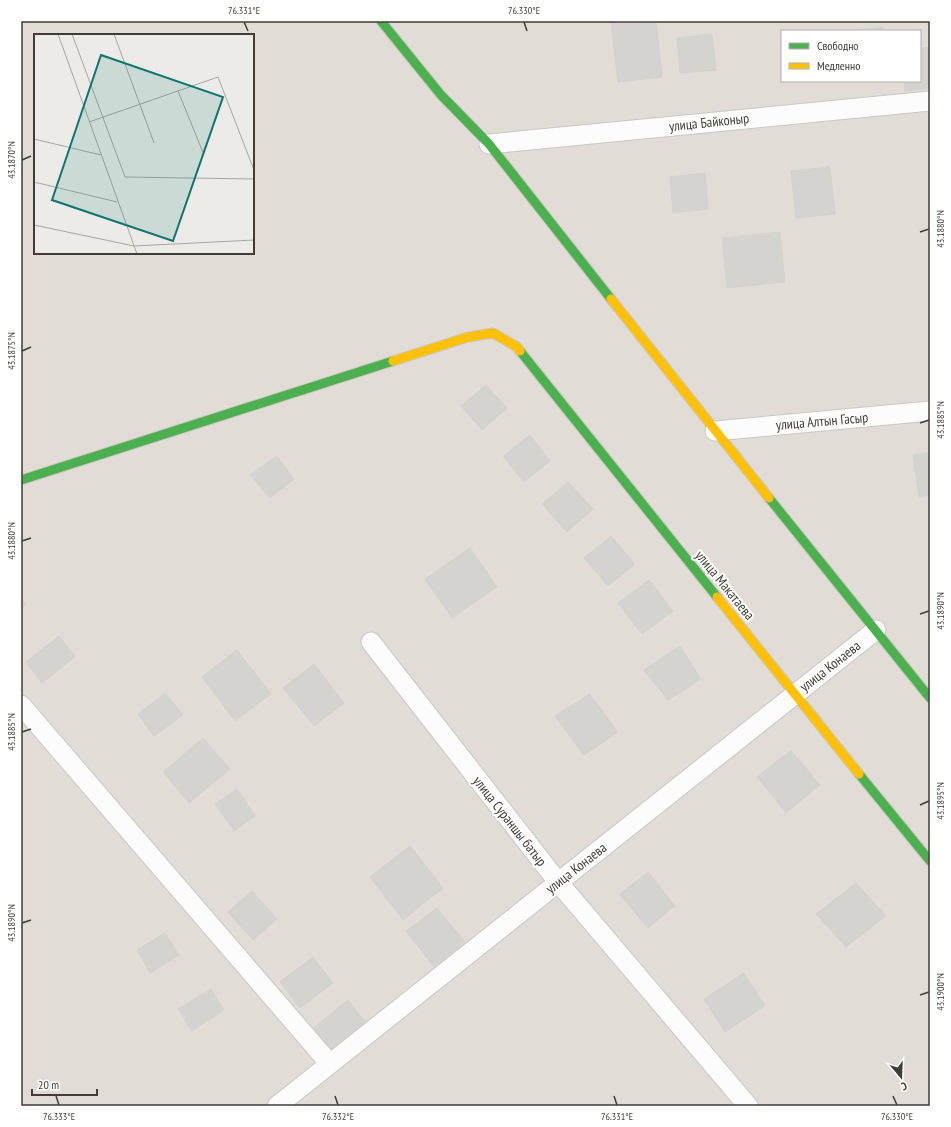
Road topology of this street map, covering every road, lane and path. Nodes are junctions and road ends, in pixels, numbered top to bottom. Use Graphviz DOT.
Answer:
graph roads {
  1 [pos="381,21"];
  2 [pos="930,101"];
  3 [pos="488,144"];
  4 [pos="930,410"];
  5 [pos="715,431"];
  6 [pos="21,480"];
  7 [pos="876,630"];
  8 [pos="371,642"];
  9 [pos="794,694"];
  10 [pos="930,698"];
  11 [pos="21,705"];
  12 [pos="930,861"];
  13 [pos="558,882"];
  14 [pos="330,1064"];
  15 [pos="277,1106"];
  16 [pos="748,1106"];
  1 -- 3 [label="street"];
  2 -- 3 [label="street, улица Байконыр"];
  3 -- 5 [label="street"];
  4 -- 5 [label="street, улица Алтын Гасыр"];
  5 -- 7 [label="street"];
  6 -- 9 [label="street, улица Макатаева"];
  7 -- 9 [label="street, улица Конаева"];
  7 -- 10 [label="street"];
  8 -- 13 [label="street, улица Сураншы батыр"];
  9 -- 12 [label="street, улица Макатаева"];
  9 -- 13 [label="street, улица Конаева"];
  11 -- 14 [label="street"];
  13 -- 14 [label="street, улица Конаева"];
  13 -- 16 [label="street, улица Сураншы батыр"];
  14 -- 15 [label="street, улица Конаева"];
}
